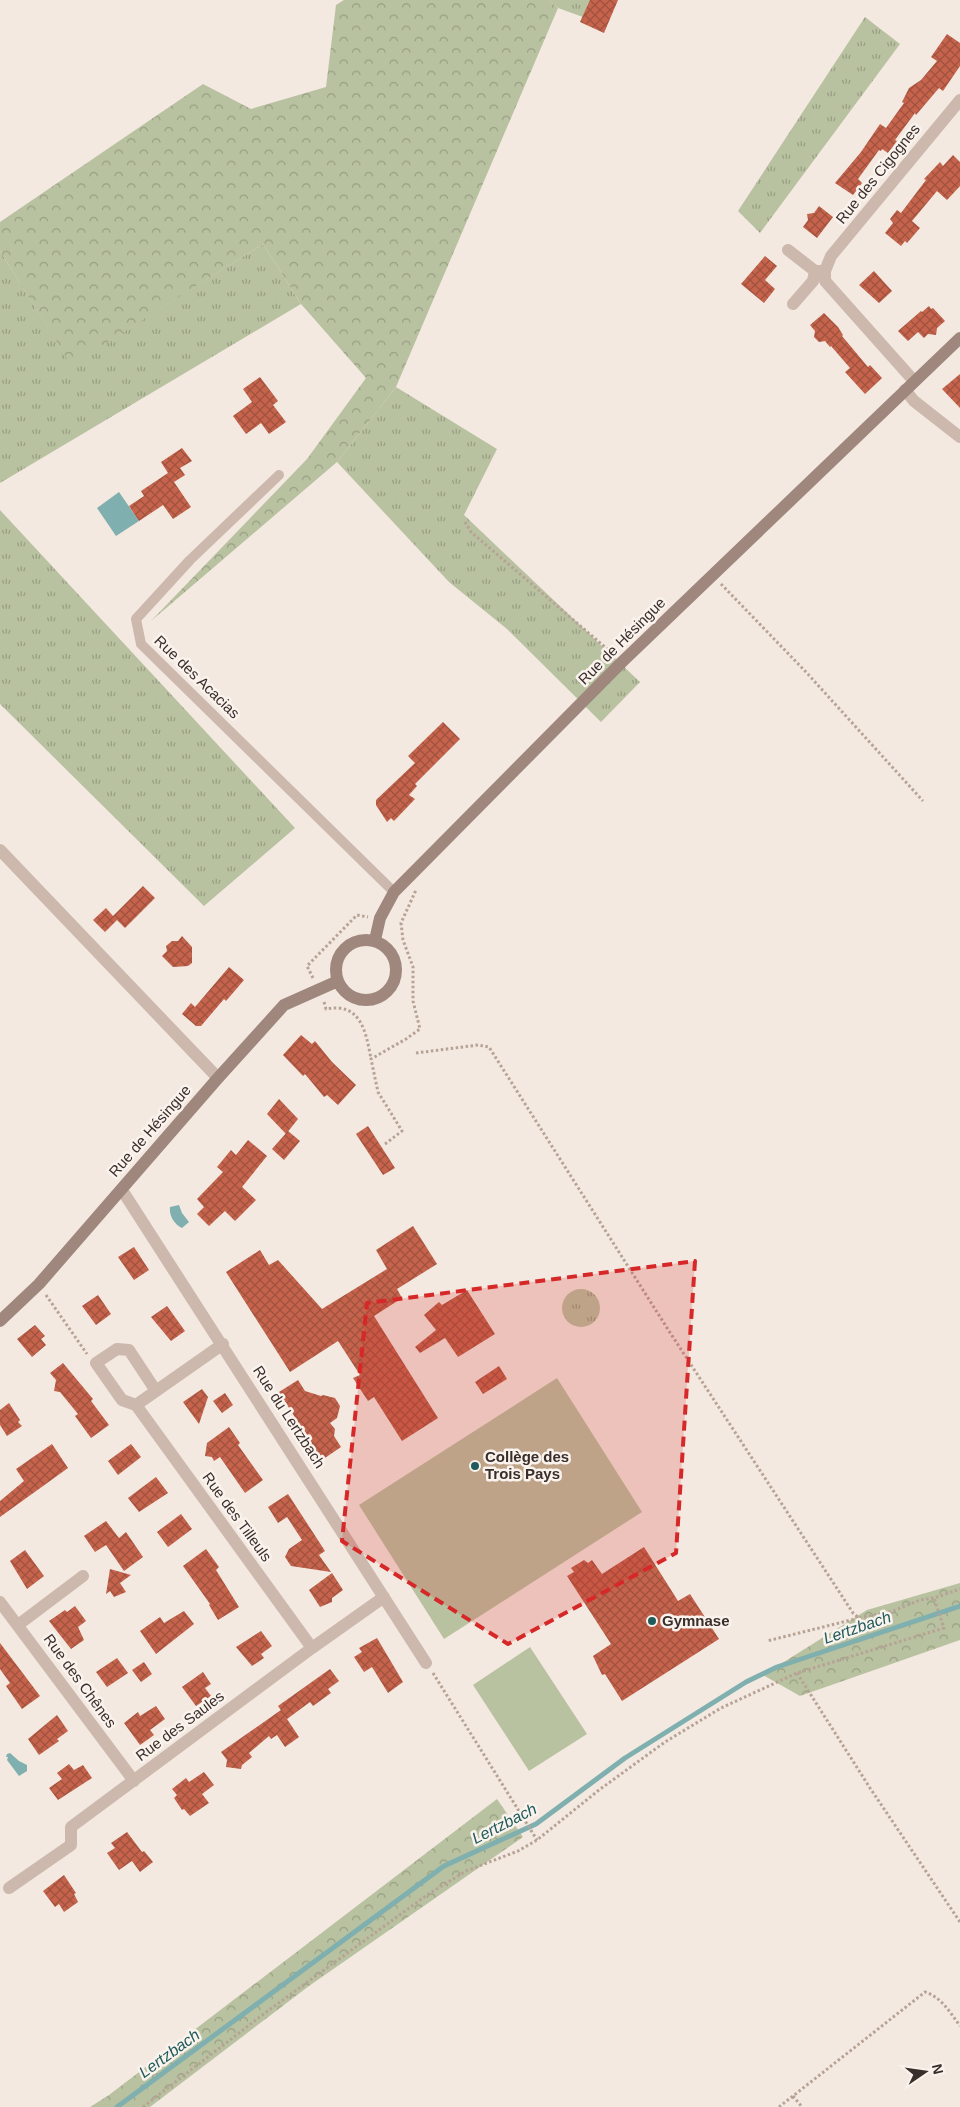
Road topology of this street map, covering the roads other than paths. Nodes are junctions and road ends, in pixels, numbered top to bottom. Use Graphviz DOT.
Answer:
graph roads {
  1 [pos="960,100"];
  2 [pos="788,250"];
  3 [pos="820,271"];
  4 [pos="793,304"];
  5 [pos="960,338"];
  6 [pos="914,381"];
  7 [pos="905,390"];
  8 [pos="960,437"];
  9 [pos="278,475"];
  10 [pos="0,850"];
  11 [pos="394,892"];
  12 [pos="375,940"];
  13 [pos="338,981"];
  14 [pos="218,1078"];
  15 [pos="122,1190"];
  16 [pos="0,1321"];
  17 [pos="223,1344"];
  18 [pos="156,1391"];
  19 [pos="136,1405"];
  20 [pos="83,1576"];
  21 [pos="384,1597"];
  22 [pos="0,1602"];
  23 [pos="18,1625"];
  24 [pos="312,1648"];
  25 [pos="426,1662"];
  26 [pos="134,1781"];
  27 [pos="9,1888"];
  1 -- 3 [label="street, Rue des Cigognes"];
  2 -- 3 [label="street"];
  3 -- 4 [label="street, Rue des Cigognes"];
  3 -- 6 [label="street"];
  5 -- 6 [label="main road, Rue de Hésingue"];
  6 -- 7 [label="main road, Rue de Hésingue"];
  7 -- 8 [label="street"];
  7 -- 11 [label="main road, Rue de Hésingue"];
  9 -- 11 [label="lane, Rue des Acacias"];
  10 -- 14 [label="street"];
  11 -- 12 [label="main road, Rue de Hésingue"];
  12 -- 13 [label="main road"];
  12 -- 13 [label="main road"];
  13 -- 14 [label="main road, Rue de Hésingue"];
  14 -- 15 [label="main road, Rue de Hésingue"];
  15 -- 16 [label="main road, Rue de Hésingue"];
  15 -- 17 [label="street, Rue du Lertzbach"];
  17 -- 18 [label="street"];
  17 -- 21 [label="street, Rue du Lertzbach"];
  18 -- 19 [label="street"];
  18 -- 19 [label="street, Rue des Tilleuls"];
  19 -- 24 [label="street, Rue des Tilleuls"];
  20 -- 23 [label="street"];
  21 -- 24 [label="street, Rue des Saules"];
  21 -- 25 [label="street, Rue du Lertzbach"];
  22 -- 23 [label="street, Rue des Chênes"];
  23 -- 26 [label="street, Rue des Chênes"];
  24 -- 26 [label="street, Rue des Saules"];
  26 -- 27 [label="street, Rue des Saules"];
}
